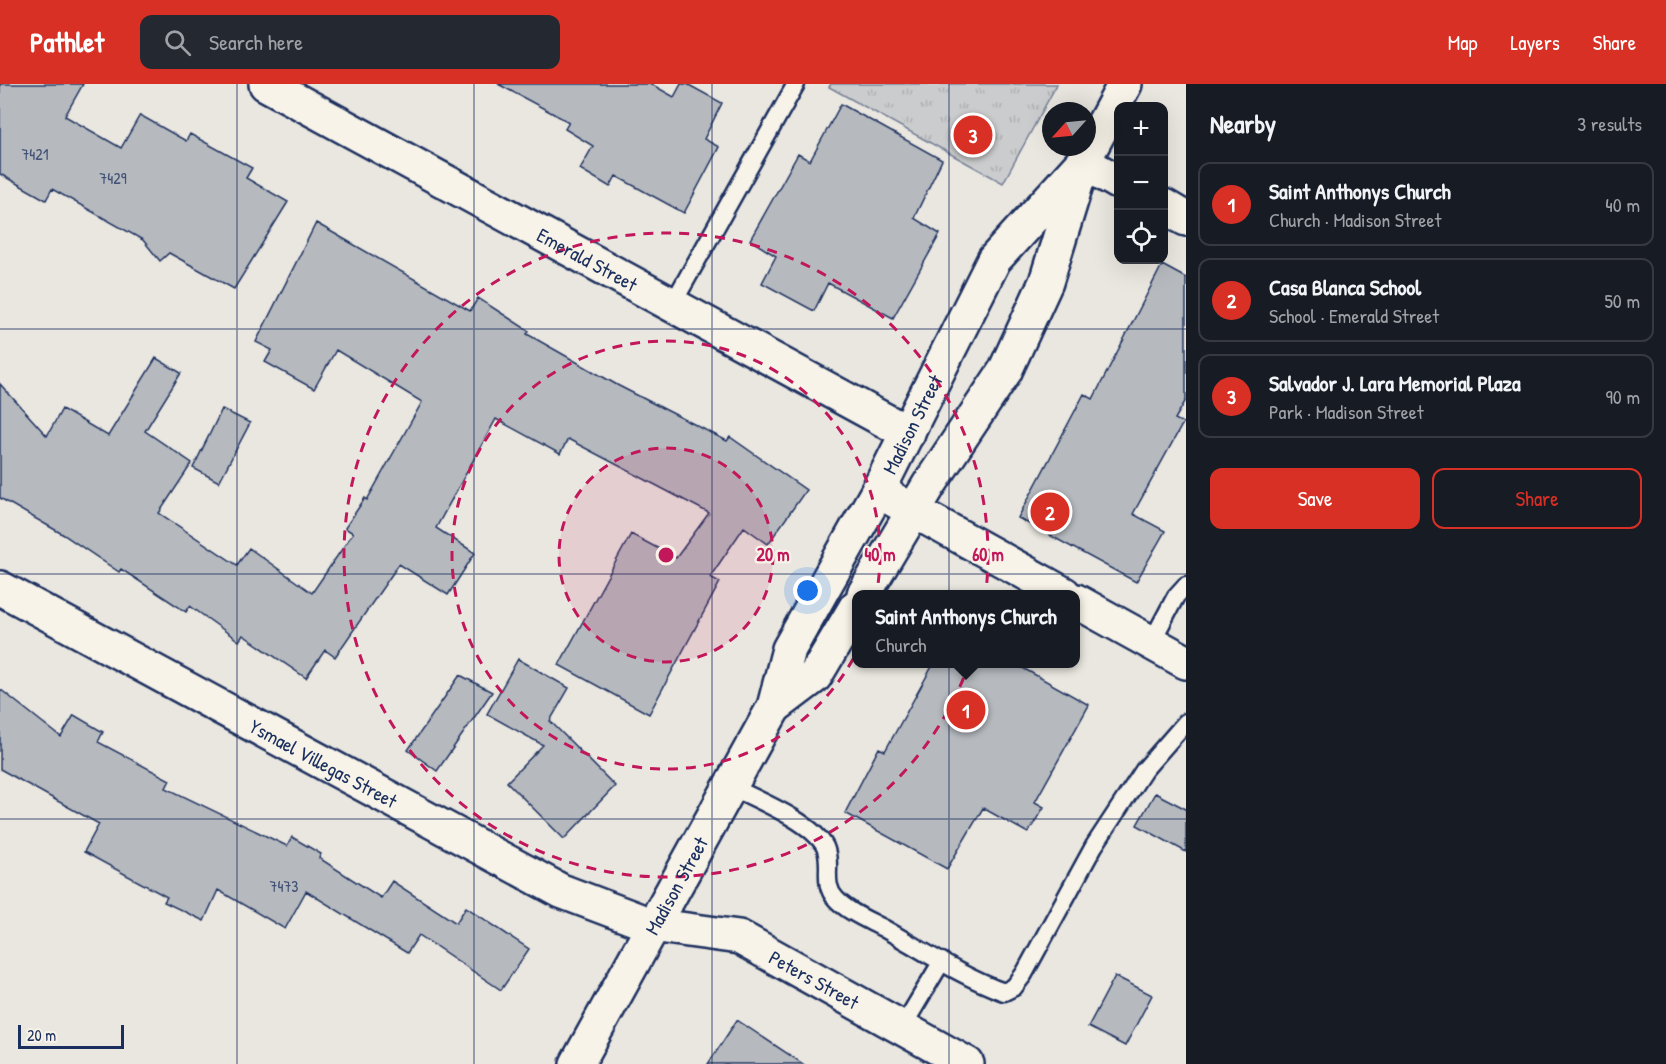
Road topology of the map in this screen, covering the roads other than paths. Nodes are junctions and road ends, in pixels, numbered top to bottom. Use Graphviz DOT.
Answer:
graph roads {
  1 [pos="266,84"];
  2 [pos="796,84"];
  3 [pos="1125,84"];
  4 [pos="1083,162"];
  5 [pos="1114,179"];
  6 [pos="1168,208"];
  7 [pos="1186,219"];
  8 [pos="672,304"];
  9 [pos="908,432"];
  10 [pos="878,491"];
  11 [pos="914,511"];
  12 [pos="1186,585"];
  13 [pos="0,588"];
  14 [pos="866,590"];
  15 [pos="1057,590"];
  16 [pos="1080,603"];
  17 [pos="852,614"];
  18 [pos="1151,643"];
  19 [pos="1186,662"];
  20 [pos="774,707"];
  21 [pos="1186,722"];
  22 [pos="730,786"];
  23 [pos="651,925"];
  24 [pos="942,961"];
  25 [pos="902,1028"];
  26 [pos="577,1064"];
  27 [pos="967,1064"];
  1 -- 8 [label="street, Emerald Street"];
  2 -- 8 [label="lane"];
  3 -- 4 [label="street, Madison Street"];
  4 -- 5 [label="street"];
  4 -- 9 [label="street, Madison Street"];
  4 -- 11 [label="street, Madison Street"];
  6 -- 7 [label="street"];
  8 -- 9 [label="street, Emerald Street"];
  9 -- 10 [label="street, Madison Street"];
  10 -- 11 [label="street"];
  10 -- 20 [label="street, Madison Street"];
  11 -- 14 [label="street, Madison Street"];
  11 -- 15 [label="street"];
  12 -- 18 [label="lane"];
  13 -- 23 [label="street, Ysmael Villegas Street"];
  16 -- 18 [label="street"];
  17 -- 20 [label="street, Madison Street"];
  18 -- 19 [label="street"];
  20 -- 22 [label="street, Madison Street"];
  21 -- 24 [label="lane"];
  22 -- 23 [label="street, Madison Street"];
  22 -- 24 [label="lane"];
  23 -- 25 [label="street, Peters Street"];
  23 -- 26 [label="street, Madison Street"];
  24 -- 25 [label="lane"];
  25 -- 27 [label="street, Peters Street"];
}
